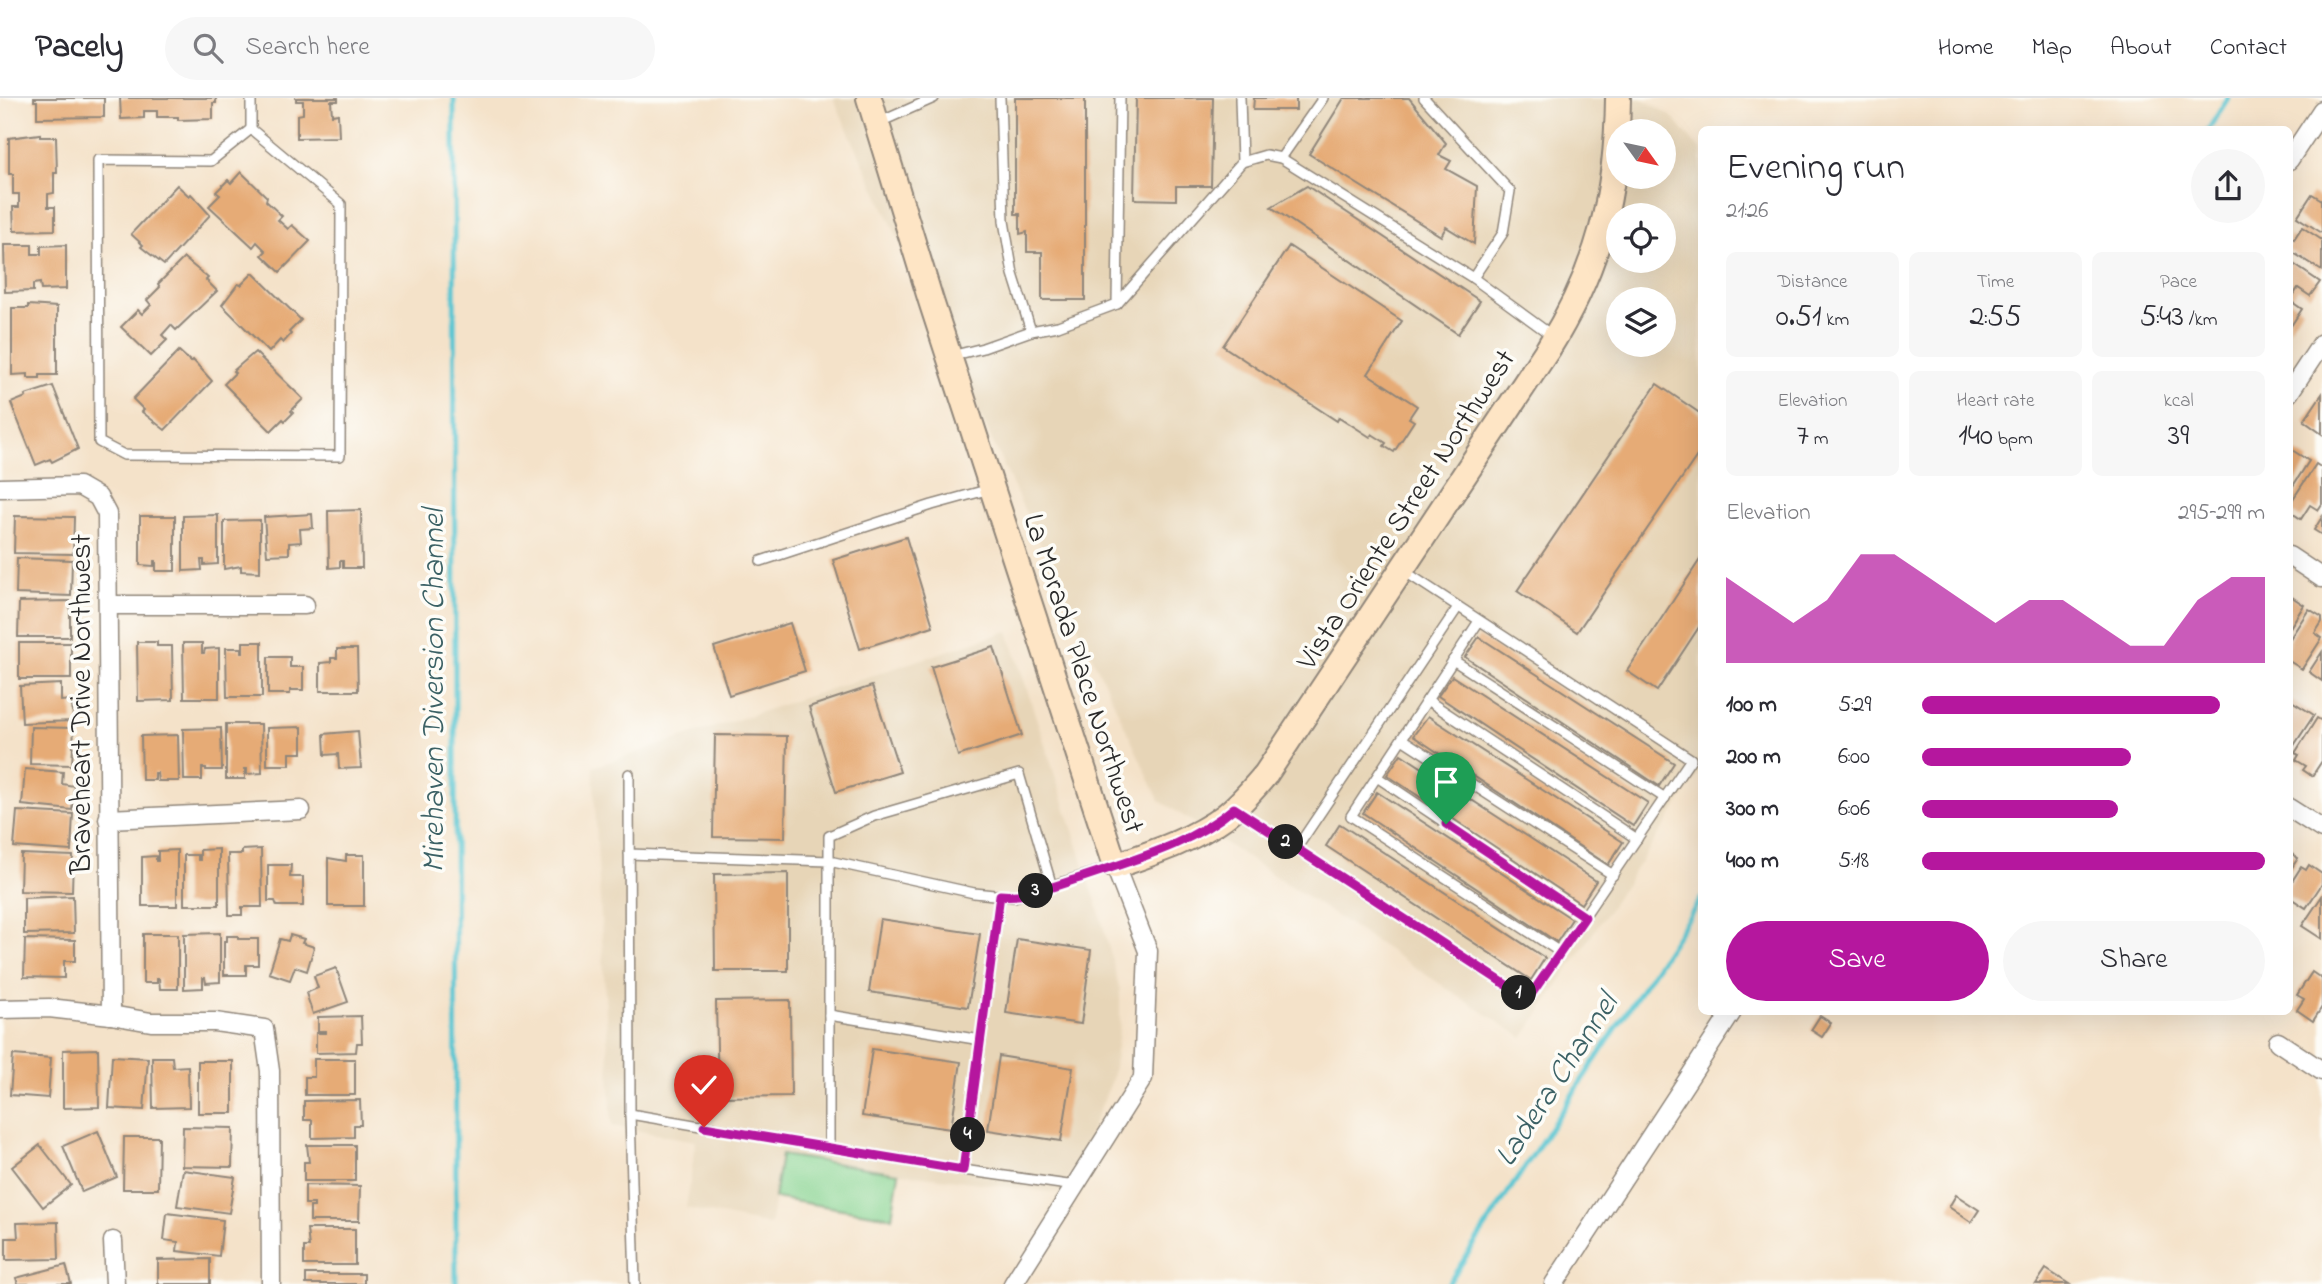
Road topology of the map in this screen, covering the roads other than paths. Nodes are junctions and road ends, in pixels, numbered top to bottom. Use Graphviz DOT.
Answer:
graph roads {
  1 [pos="251,98"];
  2 [pos="869,98"];
  3 [pos="934,98"];
  4 [pos="1000,98"];
  5 [pos="1120,98"];
  6 [pos="1240,98"];
  7 [pos="1323,98"];
  8 [pos="1424,98"];
  9 [pos="1618,98"];
  10 [pos="2322,110"];
  11 [pos="878,123"];
  12 [pos="251,129"];
  13 [pos="2293,154"];
  14 [pos="1281,158"];
  15 [pos="1242,162"];
  16 [pos="1474,278"];
  17 [pos="1117,304"];
  18 [pos="1031,331"];
  19 [pos="1555,338"];
  20 [pos="2322,343"];
  21 [pos="949,357"];
  22 [pos="2293,387"];
  23 [pos="0,488"];
  24 [pos="992,489"];
  25 [pos="2293,559"];
  26 [pos="761,561"];
  27 [pos="1402,570"];
  28 [pos="2322,578"];
  29 [pos="108,605"];
  30 [pos="305,605"];
  31 [pos="1458,607"];
  32 [pos="1479,621"];
  33 [pos="1453,660"];
  34 [pos="1427,700"];
  35 [pos="1402,739"];
  36 [pos="629,774"];
  37 [pos="1377,778"];
  38 [pos="1665,798"];
  39 [pos="1234,808"];
  40 [pos="301,810"];
  41 [pos="2293,811"];
  42 [pos="108,819"];
  43 [pos="2322,829"];
  44 [pos="1637,839"];
  45 [pos="1296,849"];
  46 [pos="629,853"];
  47 [pos="829,861"];
  48 [pos="1115,866"];
  49 [pos="1613,875"];
  50 [pos="1052,887"];
  51 [pos="1000,895"];
  52 [pos="1585,917"];
  53 [pos="1560,952"];
  54 [pos="0,1009"];
  55 [pos="111,1015"];
  56 [pos="829,1015"];
  57 [pos="1730,1015"];
  58 [pos="981,1040"];
  59 [pos="2278,1042"];
  60 [pos="2322,1071"];
  61 [pos="630,1114"];
  62 [pos="829,1148"];
  63 [pos="963,1170"];
  64 [pos="1075,1186"];
  65 [pos="113,1241"];
  66 [pos="115,1284"];
  67 [pos="271,1284"];
  68 [pos="635,1284"];
  69 [pos="1013,1284"];
  70 [pos="1554,1284"];
  1 -- 12 [label="lane"];
  2 -- 11 [label="street, La Morada Place Northwest"];
  3 -- 11 [label="lane"];
  4 -- 18 [label="lane"];
  5 -- 17 [label="lane"];
  6 -- 15 [label="lane"];
  7 -- 14 [label="lane"];
  8 -- 16 [label="lane"];
  9 -- 19 [label="street, Vista Oriente Street Northwest"];
  10 -- 13 [label="street"];
  11 -- 21 [label="street, La Morada Place Northwest"];
  12 -- 12 [label="lane"];
  14 -- 15 [label="lane"];
  14 -- 16 [label="lane"];
  15 -- 17 [label="lane"];
  16 -- 19 [label="lane"];
  17 -- 18 [label="lane"];
  18 -- 21 [label="lane"];
  19 -- 27 [label="street, Vista Oriente Street Northwest"];
  20 -- 22 [label="street"];
  21 -- 24 [label="street, La Morada Place Northwest"];
  23 -- 29 [label="street, Braveheart Drive Northwest"];
  24 -- 26 [label="lane"];
  24 -- 48 [label="street, La Morada Place Northwest"];
  25 -- 28 [label="street"];
  27 -- 31 [label="lane"];
  27 -- 39 [label="street, Vista Oriente Street Northwest"];
  29 -- 30 [label="street"];
  29 -- 42 [label="street, Braveheart Drive Northwest"];
  31 -- 32 [label="lane"];
  31 -- 45 [label="lane"];
  32 -- 33 [label="lane"];
  32 -- 38 [label="lane"];
  33 -- 34 [label="lane"];
  33 -- 38 [label="lane"];
  34 -- 35 [label="lane"];
  34 -- 44 [label="lane"];
  35 -- 37 [label="lane"];
  35 -- 49 [label="lane"];
  36 -- 46 [label="lane"];
  37 -- 52 [label="lane"];
  37 -- 53 [label="lane"];
  38 -- 44 [label="lane"];
  39 -- 45 [label="lane"];
  39 -- 48 [label="street, Vista Oriente Street Northwest"];
  40 -- 42 [label="street"];
  41 -- 43 [label="street"];
  42 -- 55 [label="street, Braveheart Drive Northwest"];
  44 -- 49 [label="lane"];
  45 -- 53 [label="lane"];
  46 -- 47 [label="lane"];
  46 -- 61 [label="lane"];
  47 -- 50 [label="lane"];
  47 -- 51 [label="lane"];
  47 -- 56 [label="lane"];
  48 -- 50 [label="lane"];
  48 -- 64 [label="street, La Morada Place Northwest"];
  49 -- 52 [label="lane"];
  50 -- 51 [label="lane"];
  51 -- 58 [label="lane"];
  52 -- 53 [label="lane"];
  54 -- 55 [label="street"];
  55 -- 67 [label="street"];
  56 -- 58 [label="lane"];
  56 -- 62 [label="lane"];
  57 -- 70 [label="street"];
  58 -- 63 [label="lane"];
  59 -- 60 [label="street"];
  61 -- 62 [label="lane"];
  61 -- 68 [label="lane"];
  62 -- 63 [label="lane"];
  63 -- 64 [label="lane"];
  64 -- 69 [label="street, La Morada Place Northwest"];
  65 -- 66 [label="street"];
}
